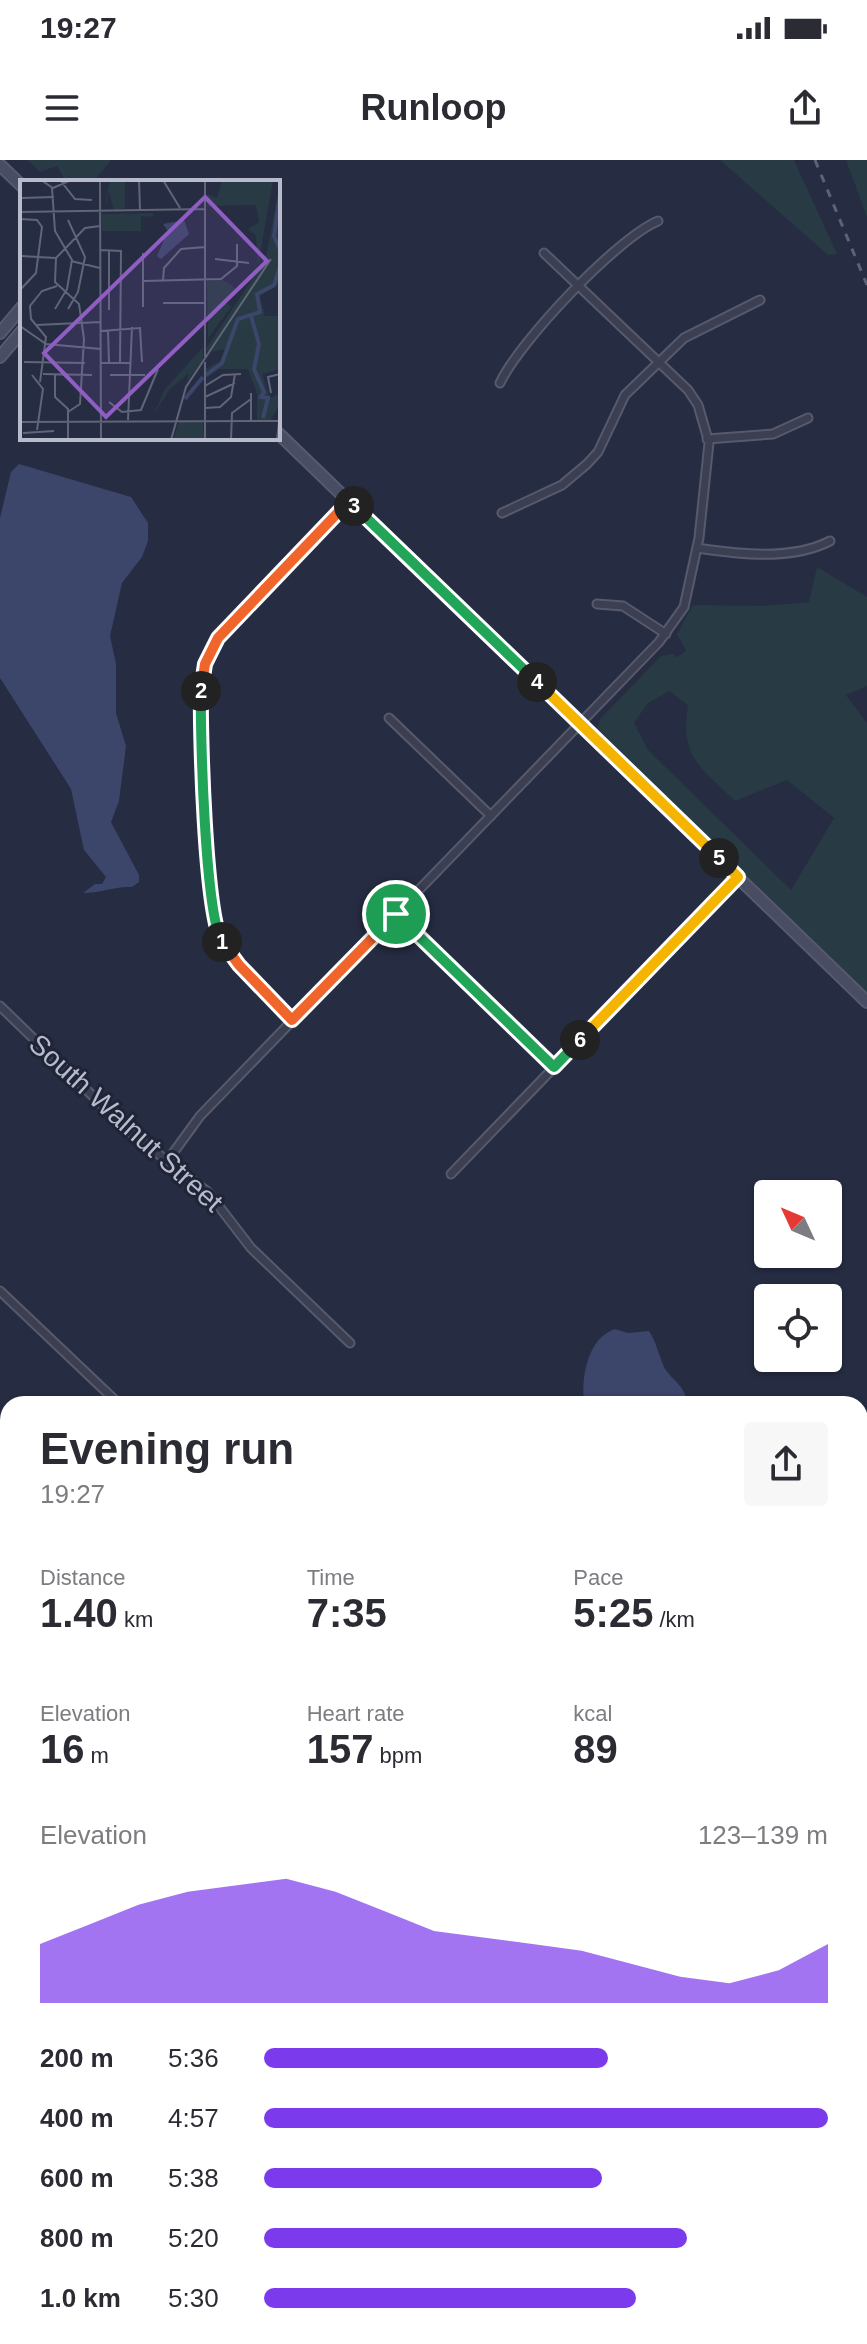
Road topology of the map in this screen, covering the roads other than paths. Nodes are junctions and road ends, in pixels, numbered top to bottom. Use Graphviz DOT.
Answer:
graph roads {
  1 [pos="0,165"];
  2 [pos="20,184"];
  3 [pos="658,221"];
  4 [pos="544,253"];
  5 [pos="580,287"];
  6 [pos="760,300"];
  7 [pos="20,309"];
  8 [pos="0,333"];
  9 [pos="20,333"];
  10 [pos="0,357"];
  11 [pos="657,361"];
  12 [pos="500,383"];
  13 [pos="808,418"];
  14 [pos="280,435"];
  15 [pos="707,439"];
  16 [pos="349,501"];
  17 [pos="502,513"];
  18 [pos="830,541"];
  19 [pos="697,548"];
  20 [pos="597,604"];
  21 [pos="666,634"];
  22 [pos="389,718"];
  23 [pos="579,723"];
  24 [pos="491,816"];
  25 [pos="738,877"];
  26 [pos="396,914"];
  27 [pos="867,1002"];
  28 [pos="0,1006"];
  29 [pos="292,1020"];
  30 [pos="554,1067"];
  31 [pos="168,1160"];
  32 [pos="451,1174"];
  33 [pos="0,1291"];
  34 [pos="350,1343"];
  35 [pos="111,1396"];
  1 -- 2 [label="main road"];
  3 -- 5 [label="street"];
  4 -- 5 [label="street"];
  5 -- 11 [label="street"];
  5 -- 12 [label="street"];
  6 -- 11 [label="street"];
  7 -- 8 [label="main road"];
  9 -- 10 [label="main road"];
  11 -- 15 [label="street"];
  11 -- 17 [label="street"];
  13 -- 15 [label="street"];
  14 -- 16 [label="main road"];
  15 -- 19 [label="street"];
  16 -- 23 [label="main road"];
  16 -- 29 [label="street"];
  18 -- 19 [label="street"];
  19 -- 21 [label="street"];
  20 -- 21 [label="street"];
  21 -- 23 [label="street"];
  22 -- 24 [label="street"];
  23 -- 24 [label="street"];
  23 -- 25 [label="main road"];
  24 -- 26 [label="street"];
  25 -- 27 [label="main road"];
  25 -- 30 [label="street"];
  26 -- 29 [label="street"];
  26 -- 30 [label="street"];
  28 -- 31 [label="street, South Walnut Street"];
  29 -- 31 [label="street"];
  30 -- 32 [label="street"];
  31 -- 34 [label="street, South Walnut Street"];
  33 -- 35 [label="street"];
}
